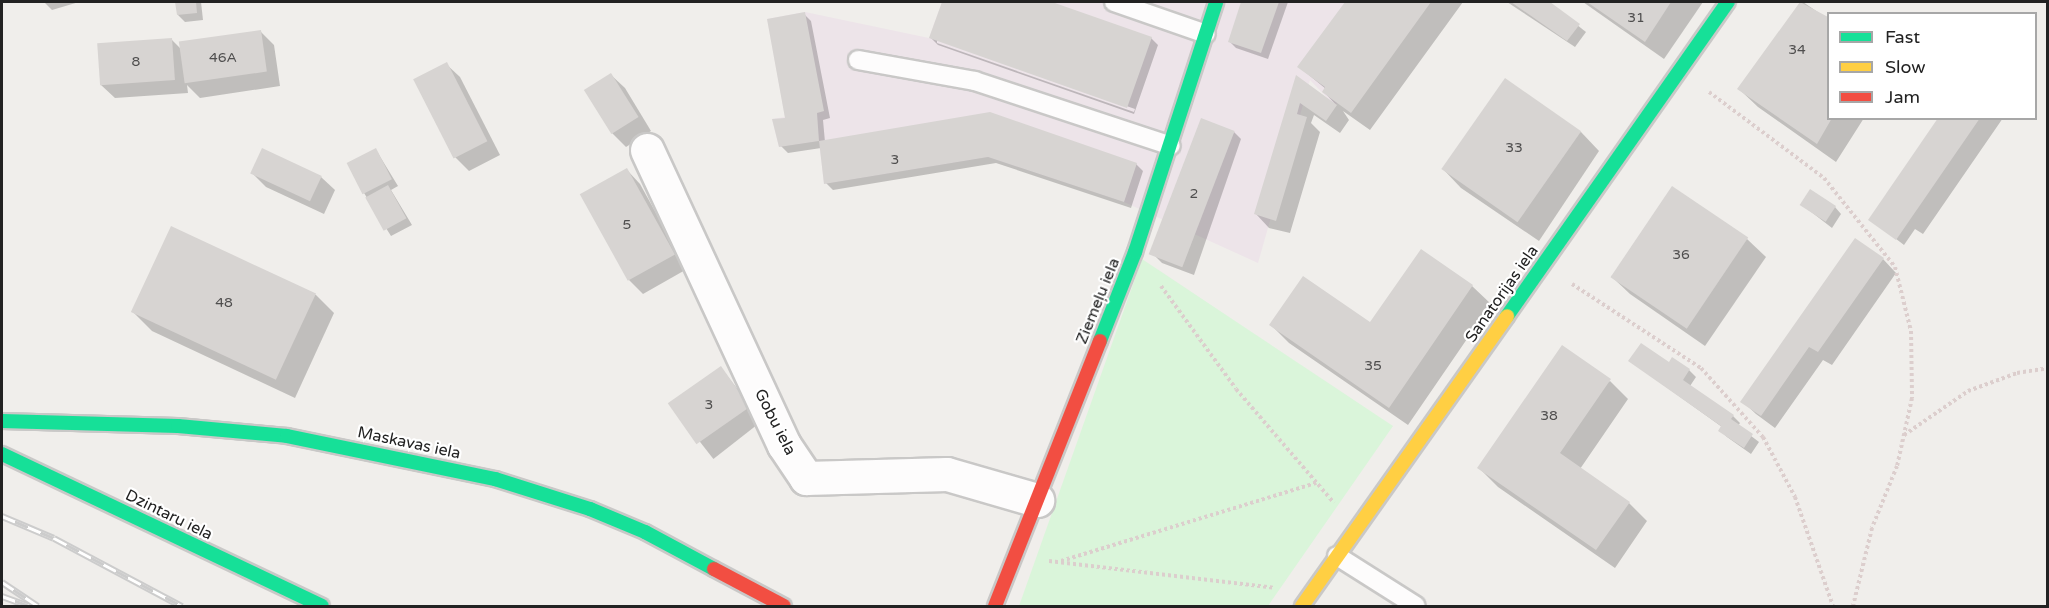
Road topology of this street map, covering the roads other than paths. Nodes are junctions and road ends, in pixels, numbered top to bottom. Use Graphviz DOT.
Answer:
graph roads {
  1 [pos="1114,2"];
  2 [pos="1216,2"];
  3 [pos="1728,2"];
  4 [pos="1206,34"];
  5 [pos="858,60"];
  6 [pos="1171,146"];
  7 [pos="647,150"];
  8 [pos="2,421"];
  9 [pos="2,453"];
  10 [pos="1037,500"];
  11 [pos="1337,556"];
  12 [pos="322,606"];
  13 [pos="784,606"];
  14 [pos="995,606"];
  15 [pos="1302,606"];
  16 [pos="1416,606"];
  1 -- 4 [label="lane"];
  2 -- 4 [label="street, Ziemeļu iela"];
  3 -- 11 [label="street, Sanatorijas iela"];
  4 -- 6 [label="street, Ziemeļu iela"];
  5 -- 6 [label="lane"];
  6 -- 10 [label="street, Ziemeļu iela"];
  7 -- 10 [label="street, Gobu iela"];
  8 -- 13 [label="street, Maskavas iela"];
  9 -- 12 [label="street, Dzintaru iela"];
  10 -- 14 [label="street, Ziemeļu iela"];
  11 -- 15 [label="street, Sanatorijas iela"];
  11 -- 16 [label="lane"];
}
